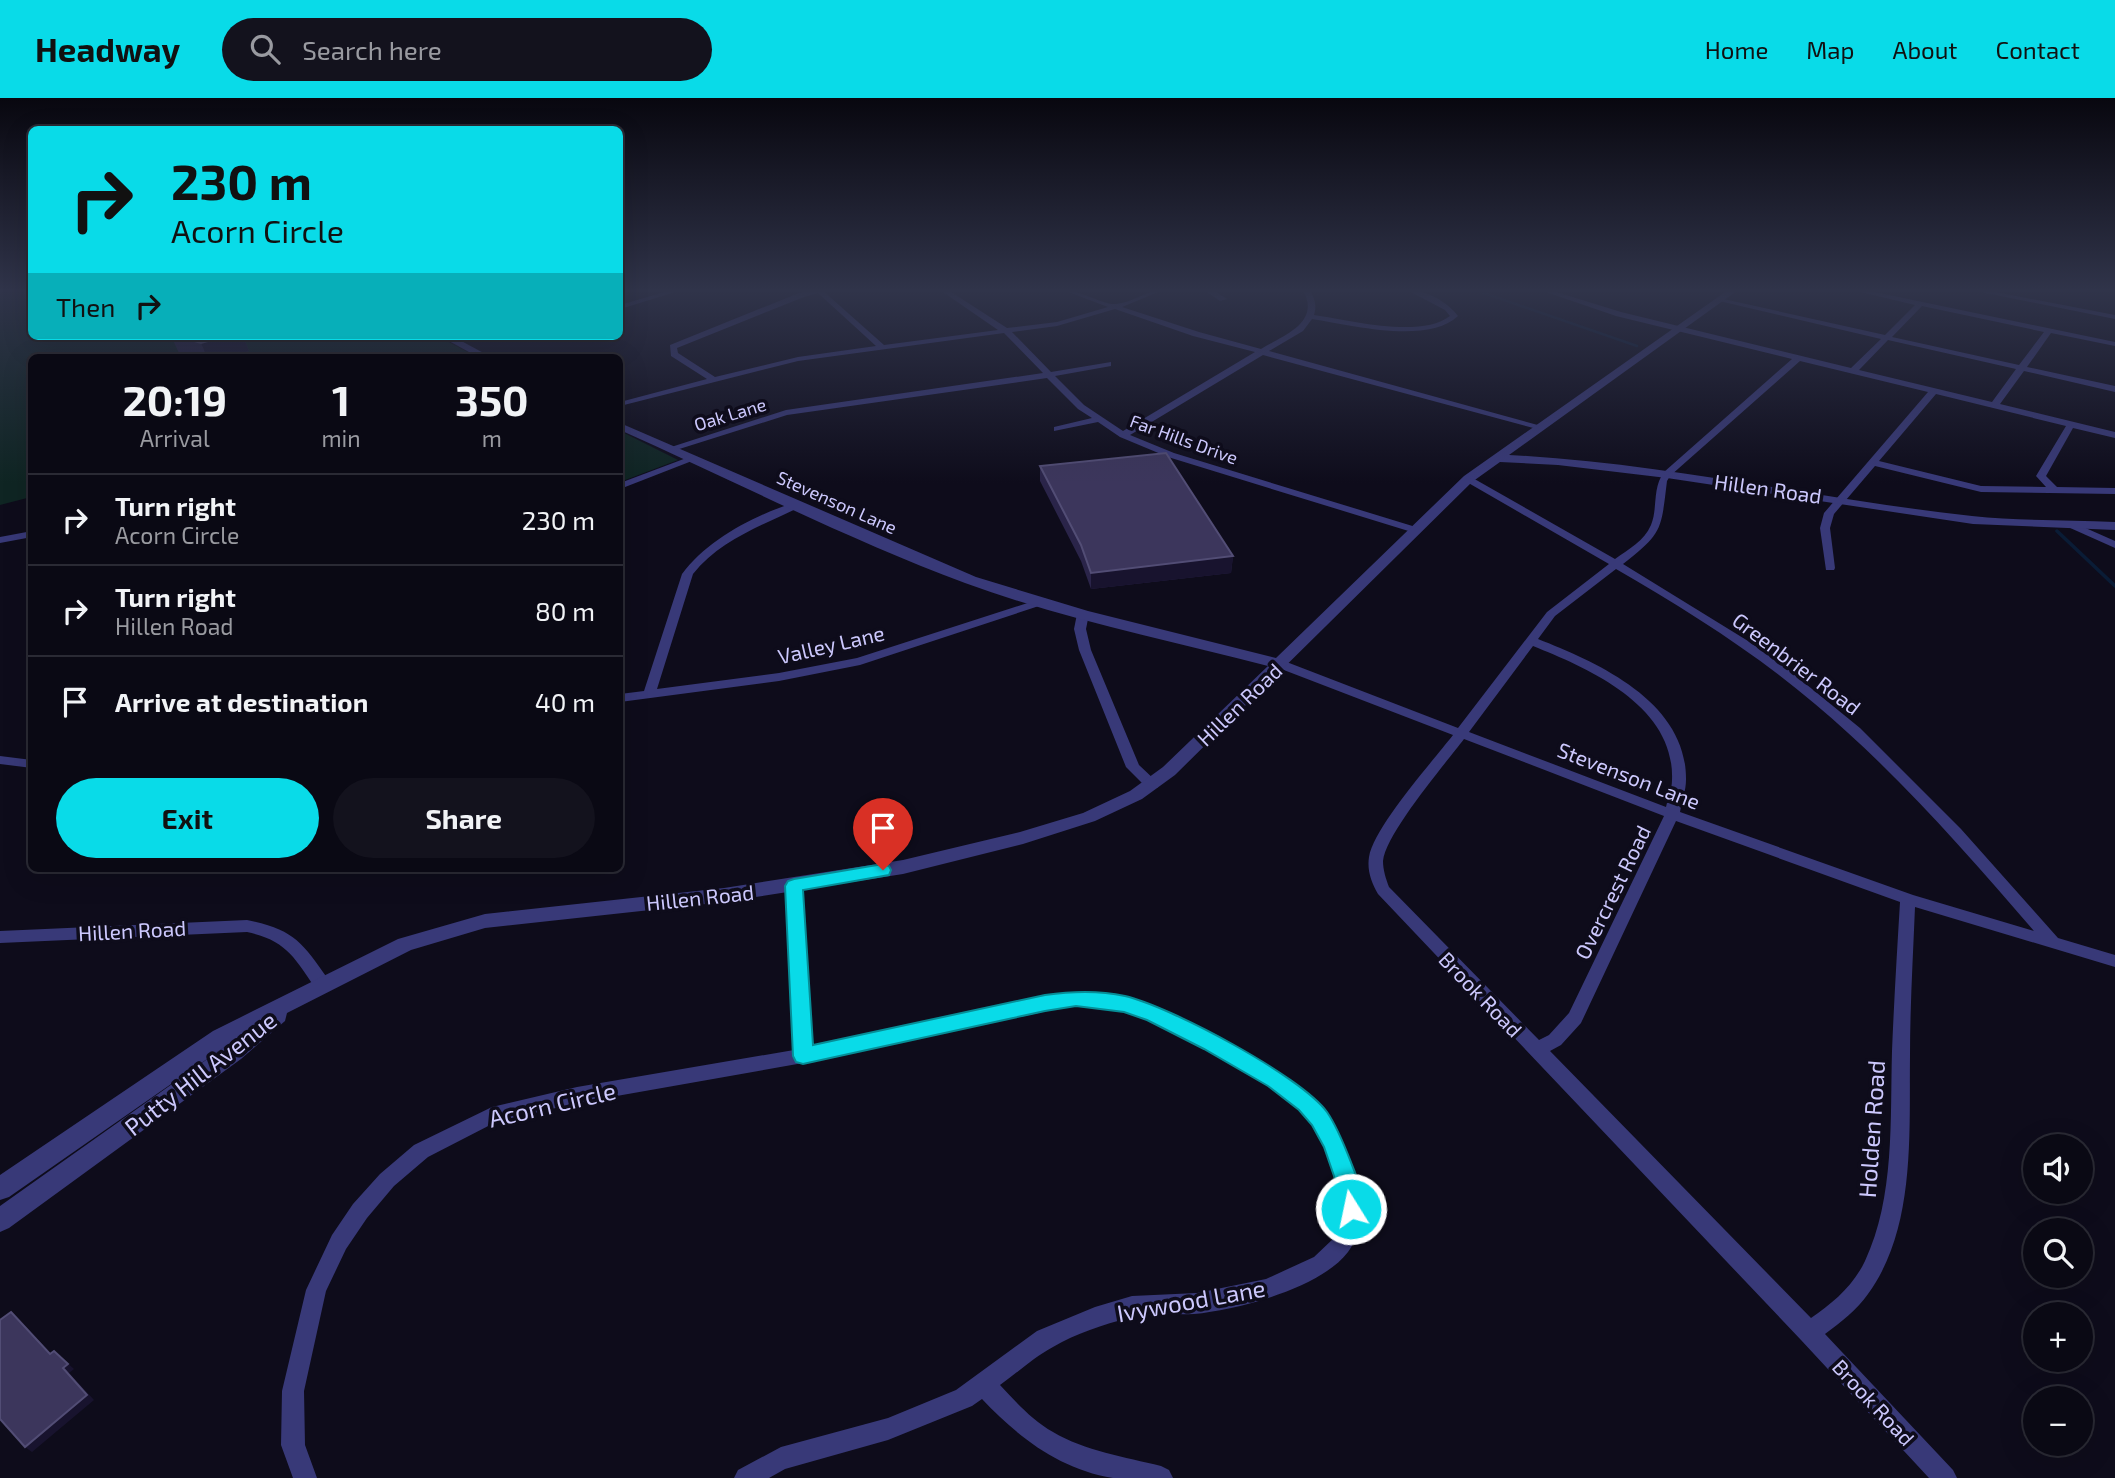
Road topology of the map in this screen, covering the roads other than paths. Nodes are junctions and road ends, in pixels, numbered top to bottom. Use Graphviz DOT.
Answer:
graph roads {
  1 [pos="675,354"];
  2 [pos="833,354"];
  3 [pos="1028,354"];
  4 [pos="1240,354"];
  5 [pos="1258,354"];
  6 [pos="1270,354"];
  7 [pos="1642,354"];
  8 [pos="1783,354"];
  9 [pos="1870,354"];
  10 [pos="1960,354"];
  11 [pos="2031,354"];
  12 [pos="1252,358"];
  13 [pos="1798,358"];
  14 [pos="1108,364"];
  15 [pos="2021,368"];
  16 [pos="1853,371"];
  17 [pos="1049,376"];
  18 [pos="712,379"];
  19 [pos="2115,390"];
  20 [pos="1934,391"];
  21 [pos="623,403"];
  22 [pos="1994,405"];
  23 [pos="1097,420"];
  24 [pos="2071,424"];
  25 [pos="623,427"];
  26 [pos="1057,429"];
  27 [pos="1535,430"];
  28 [pos="1123,435"];
  29 [pos="2115,435"];
  30 [pos="670,449"];
  31 [pos="1495,458"];
  32 [pos="692,459"];
  33 [pos="1872,462"];
  34 [pos="1667,474"];
  35 [pos="1468,479"];
  36 [pos="623,485"];
  37 [pos="2054,490"];
  38 [pos="2115,491"];
  39 [pos="1841,499"];
  40 [pos="796,505"];
  41 [pos="2072,525"];
  42 [pos="2115,526"];
  43 [pos="1415,530"];
  44 [pos="28,535"];
  45 [pos="0,540"];
  46 [pos="2115,545"];
  47 [pos="1617,564"];
  48 [pos="1830,568"];
  49 [pos="1044,601"];
  50 [pos="1083,614"];
  51 [pos="1129,624"];
  52 [pos="1531,641"];
  53 [pos="1280,664"];
  54 [pos="649,694"];
  55 [pos="623,698"];
  56 [pos="1462,733"];
  57 [pos="0,760"];
  58 [pos="28,764"];
  59 [pos="1152,785"];
  60 [pos="1672,814"];
  61 [pos="794,886"];
  62 [pos="1908,899"];
  63 [pos="0,937"];
  64 [pos="2051,940"];
  65 [pos="2115,961"];
  66 [pos="322,984"];
  67 [pos="289,1003"];
  68 [pos="1535,1050"];
  69 [pos="803,1056"];
  70 [pos="0,1189"];
  71 [pos="0,1220"];
  72 [pos="1808,1332"];
  73 [pos="984,1385"];
  74 [pos="305,1478"];
  75 [pos="746,1478"];
  76 [pos="1161,1478"];
  77 [pos="1945,1478"];
  1 -- 18 [label="street"];
  2 -- 18 [label="street"];
  3 -- 17 [label="street, Far Hills Drive"];
  4 -- 12 [label="street"];
  5 -- 12 [label="street"];
  6 -- 27 [label="street"];
  7 -- 27 [label="street"];
  8 -- 13 [label="street"];
  9 -- 16 [label="street"];
  10 -- 15 [label="street"];
  11 -- 15 [label="street"];
  12 -- 27 [label="street"];
  12 -- 28 [label="street"];
  13 -- 16 [label="street"];
  13 -- 34 [label="street"];
  14 -- 17 [label="street, Oak Lane"];
  15 -- 19 [label="street"];
  15 -- 22 [label="street"];
  16 -- 20 [label="street"];
  17 -- 23 [label="street, Far Hills Drive"];
  17 -- 30 [label="street, Oak Lane"];
  18 -- 21 [label="street"];
  20 -- 22 [label="street"];
  20 -- 33 [label="street"];
  22 -- 24 [label="street"];
  23 -- 26 [label="street"];
  23 -- 28 [label="street, Far Hills Drive"];
  24 -- 29 [label="street"];
  24 -- 37 [label="street"];
  25 -- 30 [label="street, Stevenson Lane"];
  27 -- 31 [label="street"];
  28 -- 43 [label="street, Far Hills Drive"];
  30 -- 32 [label="street, Stevenson Lane"];
  31 -- 34 [label="street, Hillen Road"];
  31 -- 35 [label="street, Hillen Road"];
  32 -- 36 [label="street"];
  32 -- 40 [label="street, Stevenson Lane"];
  33 -- 37 [label="street"];
  33 -- 39 [label="street"];
  34 -- 39 [label="street, Hillen Road"];
  34 -- 47 [label="street, Brook Road"];
  35 -- 43 [label="street, Hillen Road"];
  35 -- 47 [label="street, Greenbrier Road"];
  37 -- 38 [label="street"];
  39 -- 41 [label="street, Hillen Road"];
  39 -- 48 [label="street"];
  40 -- 49 [label="street, Stevenson Lane"];
  40 -- 54 [label="street"];
  41 -- 42 [label="street, Hillen Road"];
  41 -- 46 [label="street"];
  43 -- 53 [label="street, Hillen Road"];
  44 -- 45 [label="street"];
  47 -- 52 [label="street, Brook Road"];
  47 -- 64 [label="street, Greenbrier Road"];
  49 -- 50 [label="street, Stevenson Lane"];
  49 -- 51 [label="street, Stevenson Lane"];
  49 -- 54 [label="street, Valley Lane"];
  50 -- 51 [label="street, Stevenson Lane"];
  50 -- 59 [label="street"];
  51 -- 53 [label="street, Stevenson Lane"];
  52 -- 56 [label="street, Brook Road"];
  52 -- 60 [label="street, Overcrest Road"];
  53 -- 56 [label="street, Stevenson Lane"];
  53 -- 59 [label="street, Hillen Road"];
  54 -- 55 [label="street, Valley Lane"];
  56 -- 60 [label="street, Stevenson Lane"];
  56 -- 68 [label="street, Brook Road"];
  57 -- 58 [label="street"];
  59 -- 61 [label="street, Hillen Road"];
  60 -- 62 [label="street, Stevenson Lane"];
  60 -- 68 [label="street, Overcrest Road"];
  61 -- 66 [label="street, Hillen Road"];
  61 -- 69 [label="street"];
  62 -- 64 [label="street, Stevenson Lane"];
  62 -- 72 [label="street, Holden Road"];
  63 -- 66 [label="street, Hillen Road"];
  64 -- 65 [label="street, Stevenson Lane"];
  66 -- 67 [label="street, Hillen Road"];
  67 -- 70 [label="street, Putty Hill Avenue"];
  67 -- 71 [label="street, Putty Hill Avenue"];
  68 -- 72 [label="street, Brook Road"];
  69 -- 73 [label="street, Ivywood Lane"];
  69 -- 74 [label="street, Acorn Circle"];
  72 -- 77 [label="street, Brook Road"];
  73 -- 75 [label="street"];
  73 -- 76 [label="street"];
}
